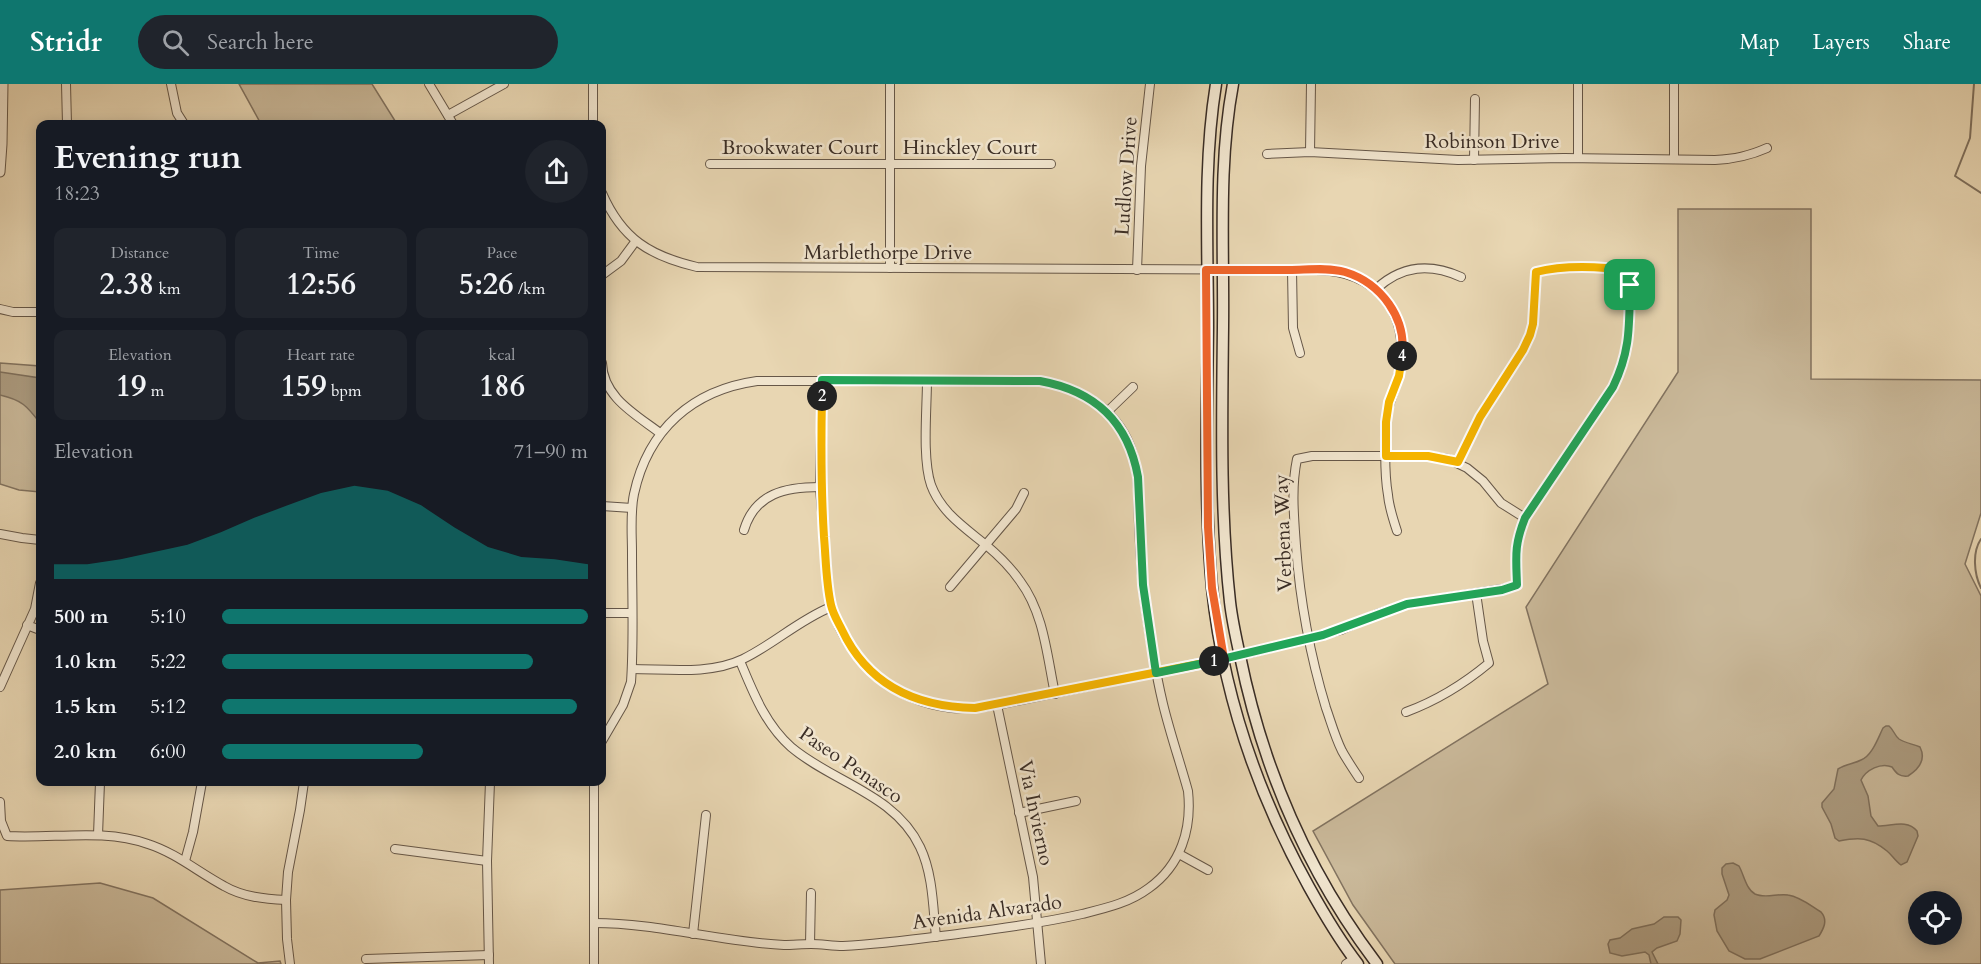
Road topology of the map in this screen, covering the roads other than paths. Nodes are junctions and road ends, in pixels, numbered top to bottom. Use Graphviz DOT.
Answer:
graph roads {
  1 [pos="3,84"];
  2 [pos="66,84"];
  3 [pos="171,84"];
  4 [pos="429,84"];
  5 [pos="504,84"];
  6 [pos="593,84"];
  7 [pos="890,84"];
  8 [pos="1150,84"];
  9 [pos="1216,84"];
  10 [pos="1233,84"];
  11 [pos="1311,84"];
  12 [pos="1578,84"];
  13 [pos="1674,84"];
  14 [pos="1475,99"];
  15 [pos="448,115"];
  16 [pos="67,120"];
  17 [pos="181,120"];
  18 [pos="451,120"];
  19 [pos="593,120"];
  20 [pos="1767,148"];
  21 [pos="1310,152"];
  22 [pos="1267,154"];
  23 [pos="1578,158"];
  24 [pos="1674,158"];
  25 [pos="1474,160"];
  26 [pos="710,164"];
  27 [pos="890,164"];
  28 [pos="1051,164"];
  29 [pos="0,172"];
  30 [pos="606,201"];
  31 [pos="635,242"];
  32 [pos="890,268"];
  33 [pos="1137,270"];
  34 [pos="1206,270"];
  35 [pos="1222,270"];
  36 [pos="1292,270"];
  37 [pos="606,272"];
  38 [pos="1461,277"];
  39 [pos="1376,289"];
  40 [pos="0,309"];
  41 [pos="36,312"];
  42 [pos="1300,353"];
  43 [pos="822,380"];
  44 [pos="927,380"];
  45 [pos="606,382"];
  46 [pos="1133,387"];
  47 [pos="1107,412"];
  48 [pos="660,433"];
  49 [pos="1386,456"];
  50 [pos="1458,462"];
  51 [pos="820,487"];
  52 [pos="1024,493"];
  53 [pos="606,506"];
  54 [pos="632,508"];
  55 [pos="1525,518"];
  56 [pos="744,530"];
  57 [pos="1397,531"];
  58 [pos="0,534"];
  59 [pos="36,540"];
  60 [pos="986,545"];
  61 [pos="950,587"];
  62 [pos="1476,593"];
  63 [pos="36,604"];
  64 [pos="831,607"];
  65 [pos="606,613"];
  66 [pos="632,613"];
  67 [pos="27,625"];
  68 [pos="36,628"];
  69 [pos="1308,639"];
  70 [pos="1240,656"];
  71 [pos="1224,659"];
  72 [pos="740,661"];
  73 [pos="632,669"];
  74 [pos="1156,673"];
  75 [pos="0,687"];
  76 [pos="1055,694"];
  77 [pos="997,705"];
  78 [pos="1406,712"];
  79 [pos="606,734"];
  80 [pos="1359,778"];
  81 [pos="100,786"];
  82 [pos="201,786"];
  83 [pos="303,786"];
  84 [pos="490,786"];
  85 [pos="594,786"];
  86 [pos="1076,801"];
  87 [pos="0,802"];
  88 [pos="1020,813"];
  89 [pos="706,815"];
  90 [pos="98,835"];
  91 [pos="395,849"];
  92 [pos="1179,854"];
  93 [pos="185,861"];
  94 [pos="487,861"];
  95 [pos="1208,870"];
  96 [pos="811,893"];
  97 [pos="286,900"];
  98 [pos="594,924"];
  99 [pos="1037,924"];
  100 [pos="693,934"];
  101 [pos="936,937"];
  102 [pos="810,944"];
  103 [pos="1366,950"];
  104 [pos="489,955"];
  105 [pos="366,959"];
  106 [pos="1353,962"];
  107 [pos="290,964"];
  108 [pos="489,964"];
  109 [pos="594,964"];
  110 [pos="1041,964"];
  111 [pos="1377,964"];
  1 -- 29 [label="street"];
  2 -- 16 [label="street"];
  3 -- 17 [label="street"];
  4 -- 15 [label="street"];
  5 -- 15 [label="street"];
  6 -- 19 [label="street"];
  7 -- 27 [label="street"];
  8 -- 33 [label="street, Ludlow Drive"];
  9 -- 34 [label="main road"];
  10 -- 35 [label="main road"];
  11 -- 21 [label="street"];
  12 -- 23 [label="street"];
  13 -- 24 [label="street"];
  14 -- 25 [label="street"];
  15 -- 18 [label="street"];
  20 -- 24 [label="street, Robinson Drive"];
  21 -- 22 [label="street, Robinson Drive"];
  21 -- 25 [label="street, Robinson Drive"];
  23 -- 24 [label="street, Robinson Drive"];
  23 -- 25 [label="street, Robinson Drive"];
  26 -- 27 [label="street, Brookwater Court"];
  27 -- 28 [label="street, Hinckley Court"];
  27 -- 32 [label="street"];
  30 -- 31 [label="street, Marblethorpe Drive"];
  31 -- 32 [label="street, Marblethorpe Drive"];
  31 -- 37 [label="street"];
  32 -- 33 [label="street, Marblethorpe Drive"];
  33 -- 34 [label="street, Marblethorpe Drive"];
  34 -- 35 [label="street, Marblethorpe Drive"];
  34 -- 71 [label="main road"];
  35 -- 36 [label="street, Marblethorpe Drive"];
  35 -- 70 [label="main road"];
  36 -- 39 [label="street, Marblethorpe Drive"];
  36 -- 42 [label="street"];
  38 -- 39 [label="street"];
  39 -- 49 [label="street"];
  40 -- 41 [label="street"];
  43 -- 44 [label="street, Avenida Alvarado"];
  43 -- 48 [label="street, Avenida Alvarado"];
  43 -- 51 [label="street"];
  44 -- 47 [label="street, Avenida Alvarado"];
  44 -- 60 [label="street"];
  45 -- 48 [label="street"];
  46 -- 47 [label="street"];
  47 -- 74 [label="street, Avenida Alvarado"];
  48 -- 54 [label="street, Avenida Alvarado"];
  49 -- 50 [label="street, Verbena Way"];
  49 -- 57 [label="street"];
  49 -- 69 [label="street, Verbena Way"];
  50 -- 55 [label="street, Verbena Way"];
  50 -- 55 [label="street"];
  51 -- 56 [label="street"];
  51 -- 64 [label="street"];
  52 -- 60 [label="street"];
  53 -- 54 [label="street"];
  54 -- 66 [label="street, Avenida Alvarado"];
  55 -- 62 [label="street"];
  58 -- 59 [label="street"];
  60 -- 61 [label="street"];
  60 -- 76 [label="street"];
  62 -- 69 [label="street"];
  62 -- 78 [label="street"];
  63 -- 67 [label="street"];
  64 -- 72 [label="street"];
  64 -- 77 [label="street"];
  65 -- 66 [label="street"];
  66 -- 73 [label="street, Avenida Alvarado"];
  67 -- 68 [label="street"];
  67 -- 75 [label="street"];
  69 -- 70 [label="street"];
  69 -- 80 [label="street"];
  70 -- 71 [label="street"];
  70 -- 103 [label="main road"];
  71 -- 74 [label="street"];
  71 -- 106 [label="main road"];
  72 -- 73 [label="street"];
  72 -- 101 [label="street, Paseo Penasco"];
  73 -- 79 [label="street, Avenida Alvarado"];
  74 -- 76 [label="street"];
  74 -- 92 [label="street, Avenida Alvarado"];
  76 -- 77 [label="street"];
  77 -- 88 [label="street, Via Invierno"];
  81 -- 90 [label="street"];
  82 -- 93 [label="street"];
  83 -- 97 [label="street"];
  84 -- 94 [label="street"];
  85 -- 98 [label="street"];
  86 -- 88 [label="street"];
  87 -- 90 [label="street"];
  88 -- 99 [label="street, Via Invierno"];
  89 -- 100 [label="street"];
  90 -- 93 [label="street"];
  91 -- 94 [label="street"];
  92 -- 95 [label="street"];
  92 -- 99 [label="street, Avenida Alvarado"];
  93 -- 97 [label="street"];
  94 -- 104 [label="street"];
  96 -- 102 [label="street"];
  97 -- 107 [label="street"];
  98 -- 100 [label="street, Avenida Alvarado"];
  98 -- 109 [label="street"];
  99 -- 101 [label="street, Avenida Alvarado"];
  99 -- 110 [label="street, Via Invierno"];
  100 -- 102 [label="street, Avenida Alvarado"];
  101 -- 102 [label="street, Avenida Alvarado"];
  103 -- 106 [label="main road"];
  103 -- 111 [label="main road"];
  104 -- 105 [label="street"];
  104 -- 108 [label="street"];
}
